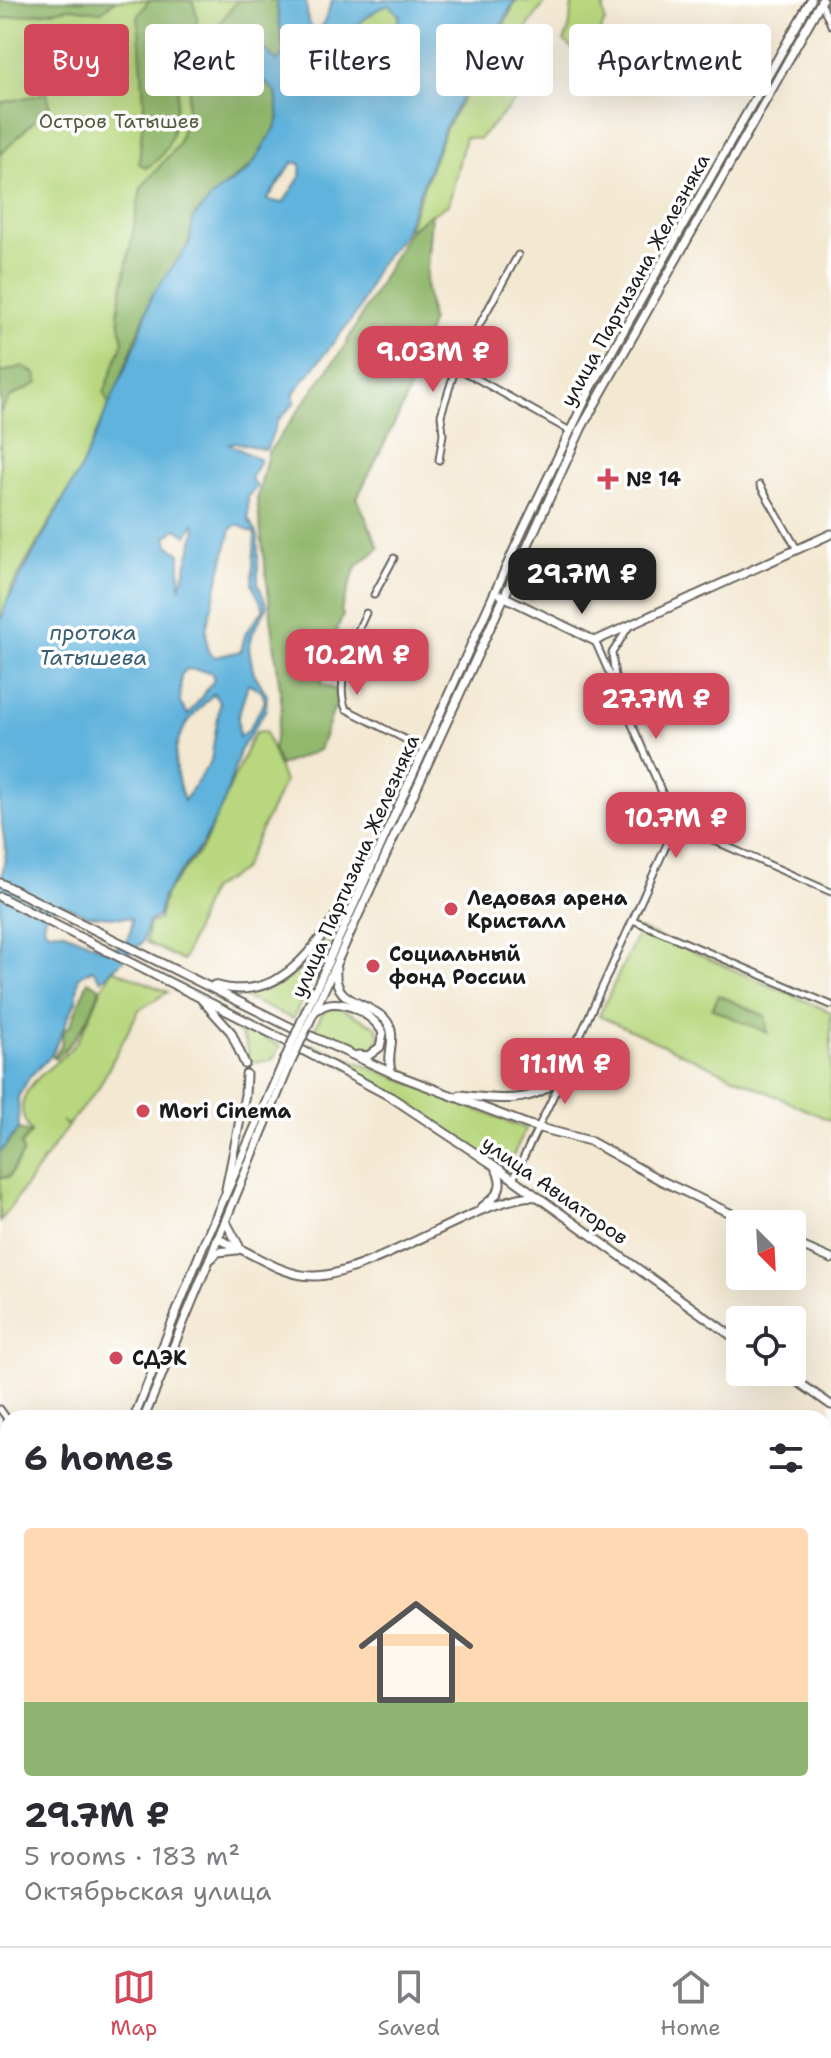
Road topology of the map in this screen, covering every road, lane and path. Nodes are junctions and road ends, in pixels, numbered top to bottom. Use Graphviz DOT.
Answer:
graph roads {
  1 [pos="811,0"];
  2 [pos="821,1"];
  3 [pos="831,25"];
  4 [pos="737,130"];
  5 [pos="747,135"];
  6 [pos="518,255"];
  7 [pos="608,356"];
  8 [pos="619,360"];
  9 [pos="456,367"];
  10 [pos="595,380"];
  11 [pos="605,385"];
  12 [pos="570,431"];
  13 [pos="439,460"];
  14 [pos="760,485"];
  15 [pos="831,534"];
  16 [pos="797,549"];
  17 [pos="394,558"];
  18 [pos="374,595"];
  19 [pos="494,595"];
  20 [pos="504,596"];
  21 [pos="366,613"];
  22 [pos="629,627"];
  23 [pos="595,641"];
  24 [pos="617,690"];
  25 [pos="425,749"];
  26 [pos="676,824"];
  27 [pos="377,855"];
  28 [pos="0,883"];
  29 [pos="831,892"];
  30 [pos="0,897"];
  31 [pos="633,920"];
  32 [pos="338,960"];
  33 [pos="192,978"];
  34 [pos="187,989"];
  35 [pos="831,1005"];
  36 [pos="310,1013"];
  37 [pos="292,1028"];
  38 [pos="311,1036"];
  39 [pos="580,1037"];
  40 [pos="286,1041"];
  41 [pos="304,1051"];
  42 [pos="345,1052"];
  43 [pos="287,1063"];
  44 [pos="245,1064"];
  45 [pos="564,1069"];
  46 [pos="392,1073"];
  47 [pos="246,1074"];
  48 [pos="448,1094"];
  49 [pos="539,1128"];
  50 [pos="495,1166"];
  51 [pos="513,1179"];
  52 [pos="226,1194"];
  53 [pos="539,1198"];
  54 [pos="726,1211"];
  55 [pos="476,1212"];
  56 [pos="226,1219"];
  57 [pos="208,1235"];
  58 [pos="217,1240"];
  59 [pos="806,1248"];
  60 [pos="243,1251"];
  61 [pos="831,1259"];
  62 [pos="207,1264"];
  63 [pos="726,1332"];
  64 [pos="804,1386"];
  65 [pos="831,1405"];
  66 [pos="137,1410"];
  67 [pos="147,1410"];
  1 -- 4 [label="main road, улица Партизана Железняка"];
  2 -- 3 [label="street"];
  2 -- 5 [label="main road, улица Партизана Железняка"];
  4 -- 5 [label="main road"];
  4 -- 7 [label="main road, улица Партизана Железняка"];
  5 -- 8 [label="main road, улица Партизана Железняка"];
  6 -- 9 [label="street"];
  7 -- 8 [label="main road"];
  7 -- 10 [label="main road, улица Партизана Железняка"];
  8 -- 11 [label="main road, улица Партизана Железняка"];
  9 -- 12 [label="street"];
  9 -- 13 [label="street"];
  10 -- 11 [label="main road"];
  10 -- 12 [label="main road, улица Партизана Железняка"];
  11 -- 20 [label="main road, улица Партизана Железняка"];
  12 -- 19 [label="main road, улица Партизана Железняка"];
  14 -- 16 [label="street"];
  15 -- 16 [label="main road"];
  16 -- 22 [label="main road"];
  17 -- 18 [label="street"];
  19 -- 20 [label="main road"];
  19 -- 25 [label="main road, улица Партизана Железняка"];
  20 -- 23 [label="main road"];
  20 -- 32 [label="main road, улица Партизана Железняка"];
  21 -- 25 [label="street"];
  22 -- 23 [label="main road"];
  22 -- 24 [label="street"];
  23 -- 24 [label="street"];
  24 -- 26 [label="street"];
  25 -- 27 [label="main road, улица Партизана Железняка"];
  26 -- 29 [label="street"];
  26 -- 31 [label="street"];
  27 -- 33 [label="main road"];
  27 -- 36 [label="main road, улица Партизана Железняка"];
  28 -- 33 [label="main road"];
  30 -- 34 [label="main road"];
  31 -- 35 [label="street"];
  31 -- 39 [label="street"];
  32 -- 36 [label="main road, улица Партизана Железняка"];
  32 -- 46 [label="main road"];
  33 -- 37 [label="main road"];
  34 -- 40 [label="main road"];
  34 -- 44 [label="main road"];
  36 -- 42 [label="main road"];
  36 -- 43 [label="main road, улица Партизана Железняка, bridge"];
  38 -- 42 [label="main road, улица Авиаторов"];
  39 -- 45 [label="main road"];
  41 -- 50 [label="main road, улица Авиаторов"];
  42 -- 46 [label="main road, улица Авиаторов"];
  43 -- 52 [label="main road, улица Партизана Железняка"];
  43 -- 56 [label="main road, улица Партизана Железняка"];
  45 -- 48 [label="main road"];
  45 -- 49 [label="street"];
  46 -- 48 [label="main road, улица Авиаторов"];
  47 -- 52 [label="main road"];
  48 -- 49 [label="main road, улица Авиаторов"];
  49 -- 51 [label="street"];
  49 -- 54 [label="main road, улица Авиаторов"];
  50 -- 51 [label="main road, улица Авиаторов"];
  50 -- 55 [label="main road"];
  51 -- 53 [label="main road, улица Авиаторов"];
  52 -- 57 [label="main road, улица Партизана Железняка"];
  53 -- 55 [label="main road"];
  53 -- 63 [label="main road, улица Авиаторов"];
  55 -- 60 [label="main road"];
  56 -- 58 [label="main road, улица Партизана Железняка"];
  56 -- 60 [label="main road"];
  57 -- 58 [label="main road"];
  57 -- 66 [label="main road, улица Партизана Железняка"];
  58 -- 60 [label="main road"];
  58 -- 62 [label="main road, улица Партизана Железняка"];
  59 -- 61 [label="main road"];
  60 -- 62 [label="main road"];
  62 -- 67 [label="main road, улица Партизана Железняка"];
  64 -- 65 [label="main road"];
}
